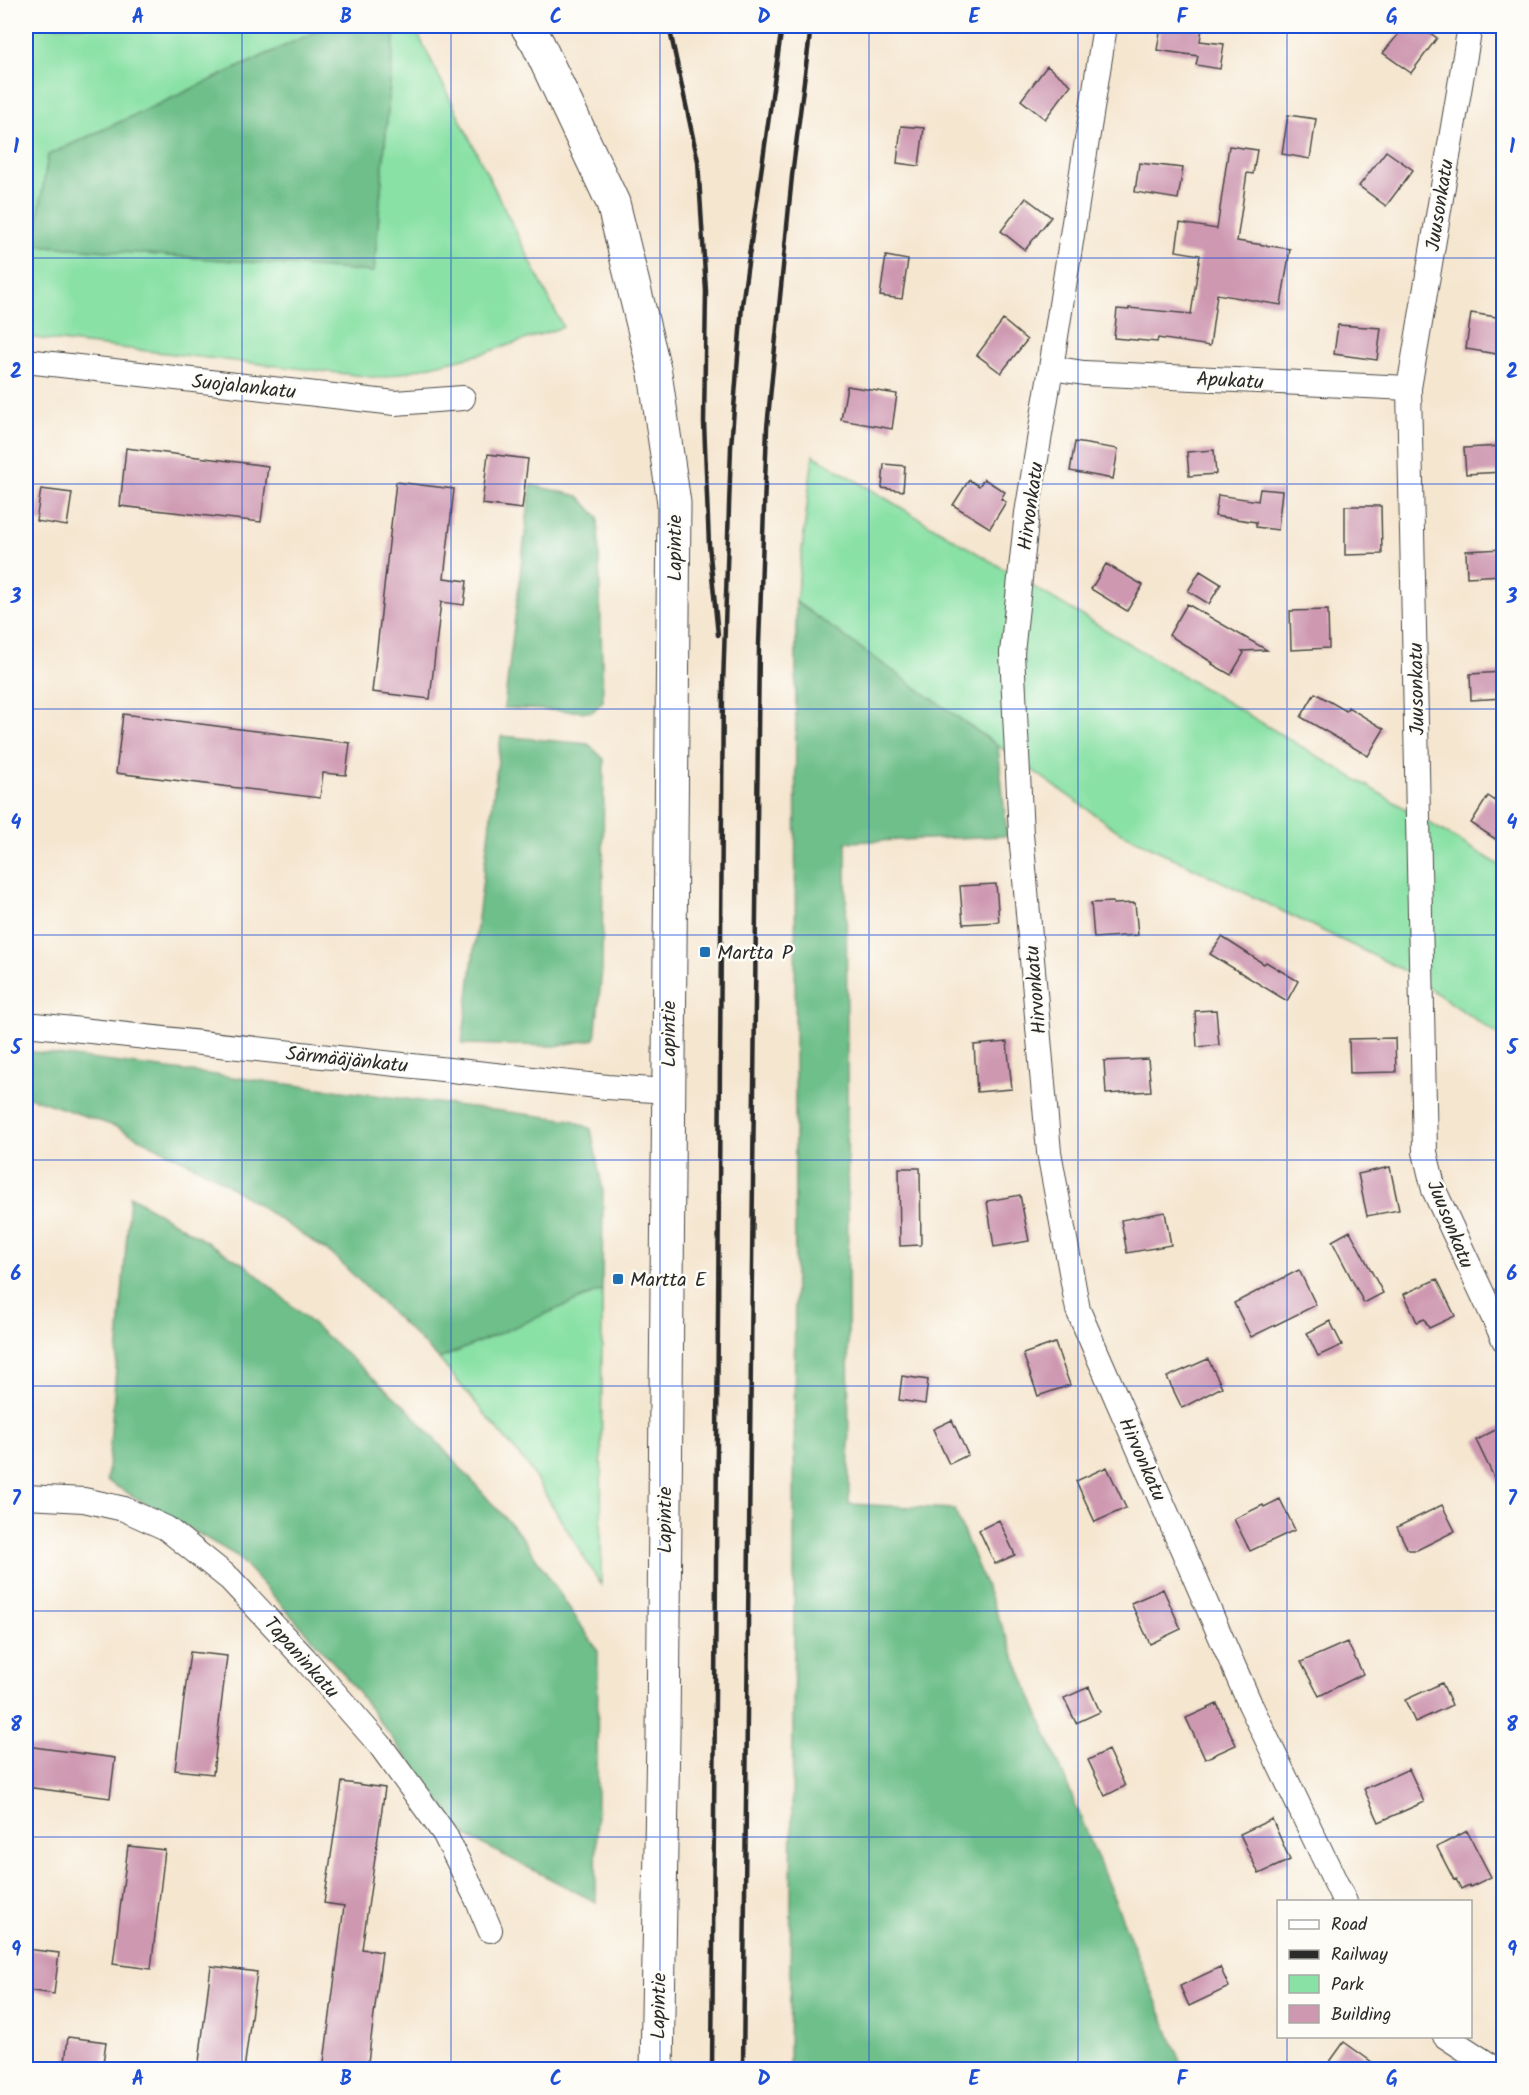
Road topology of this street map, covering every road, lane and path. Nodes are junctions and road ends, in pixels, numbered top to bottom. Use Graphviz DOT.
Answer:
graph roads {
  1 [pos="527,26"];
  2 [pos="1105,26"];
  3 [pos="1470,26"];
  4 [pos="26,361"];
  5 [pos="1052,368"];
  6 [pos="1409,388"];
  7 [pos="463,398"];
  8 [pos="26,1024"];
  9 [pos="668,1091"];
  10 [pos="1503,1341"];
  11 [pos="26,1497"];
  12 [pos="1344,1900"];
  13 [pos="490,1930"];
  14 [pos="1447,2038"];
  15 [pos="657,2070"];
  16 [pos="1497,2070"];
  1 -- 9 [label="main road, Lapintie"];
  2 -- 5 [label="street, Hirvonkatu"];
  3 -- 6 [label="street, Juusonkatu"];
  4 -- 7 [label="street, Suojalankatu"];
  5 -- 6 [label="street, Apukatu"];
  5 -- 12 [label="street, Hirvonkatu"];
  6 -- 10 [label="street, Juusonkatu"];
  8 -- 9 [label="street, Särmääjänkatu"];
  9 -- 15 [label="main road, Lapintie"];
  11 -- 13 [label="street, Tapaninkatu"];
  14 -- 16 [label="street"];
}
